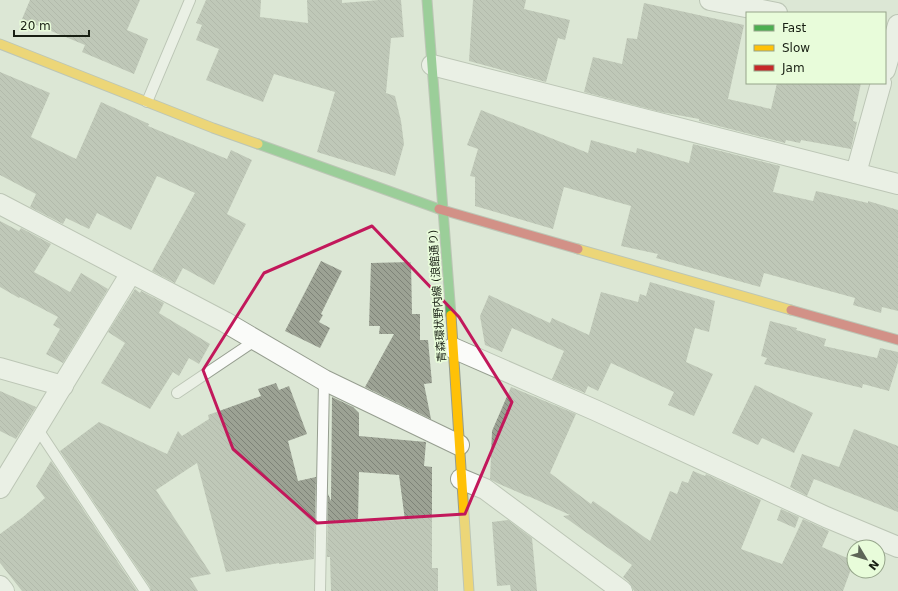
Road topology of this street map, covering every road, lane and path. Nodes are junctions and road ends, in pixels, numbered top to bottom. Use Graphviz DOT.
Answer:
graph roads {
  1 [pos="190,0"];
  2 [pos="427,0"];
  3 [pos="710,0"];
  4 [pos="772,12"];
  5 [pos="894,33"];
  6 [pos="0,44"];
  7 [pos="432,65"];
  8 [pos="886,66"];
  9 [pos="881,84"];
  10 [pos="147,102"];
  11 [pos="856,172"];
  12 [pos="898,184"];
  13 [pos="0,204"];
  14 [pos="442,210"];
  15 [pos="131,273"];
  16 [pos="256,340"];
  17 [pos="898,340"];
  18 [pos="453,348"];
  19 [pos="0,368"];
  20 [pos="324,380"];
  21 [pos="62,386"];
  22 [pos="177,393"];
  23 [pos="37,428"];
  24 [pos="459,445"];
  25 [pos="461,479"];
  26 [pos="0,488"];
  27 [pos="898,547"];
  28 [pos="0,586"];
  29 [pos="4,591"];
  30 [pos="145,591"];
  31 [pos="320,591"];
  32 [pos="469,591"];
  33 [pos="622,591"];
  1 -- 10 [label="lane"];
  2 -- 7 [label="street, 青森環状野内線 (浪館通り)"];
  3 -- 4 [label="street"];
  5 -- 8 [label="street"];
  6 -- 10 [label="street"];
  7 -- 11 [label="street"];
  7 -- 14 [label="street, 青森環状野内線 (浪館通り)"];
  9 -- 11 [label="street"];
  10 -- 14 [label="street"];
  11 -- 12 [label="street"];
  13 -- 15 [label="street"];
  14 -- 17 [label="street"];
  14 -- 18 [label="street, 青森環状野内線 (浪館通り)"];
  15 -- 16 [label="street"];
  15 -- 21 [label="street"];
  16 -- 20 [label="street"];
  16 -- 22 [label="lane"];
  18 -- 24 [label="street, 青森環状野内線 (浪館通り)"];
  18 -- 27 [label="street"];
  19 -- 21 [label="street"];
  20 -- 24 [label="street"];
  20 -- 31 [label="lane"];
  21 -- 23 [label="street"];
  23 -- 26 [label="street"];
  23 -- 30 [label="lane"];
  24 -- 25 [label="street, 青森環状野内線 (浪館通り)"];
  25 -- 32 [label="street, 青森環状野内線 (浪館通り)"];
  25 -- 33 [label="street"];
  28 -- 29 [label="street"];
}
